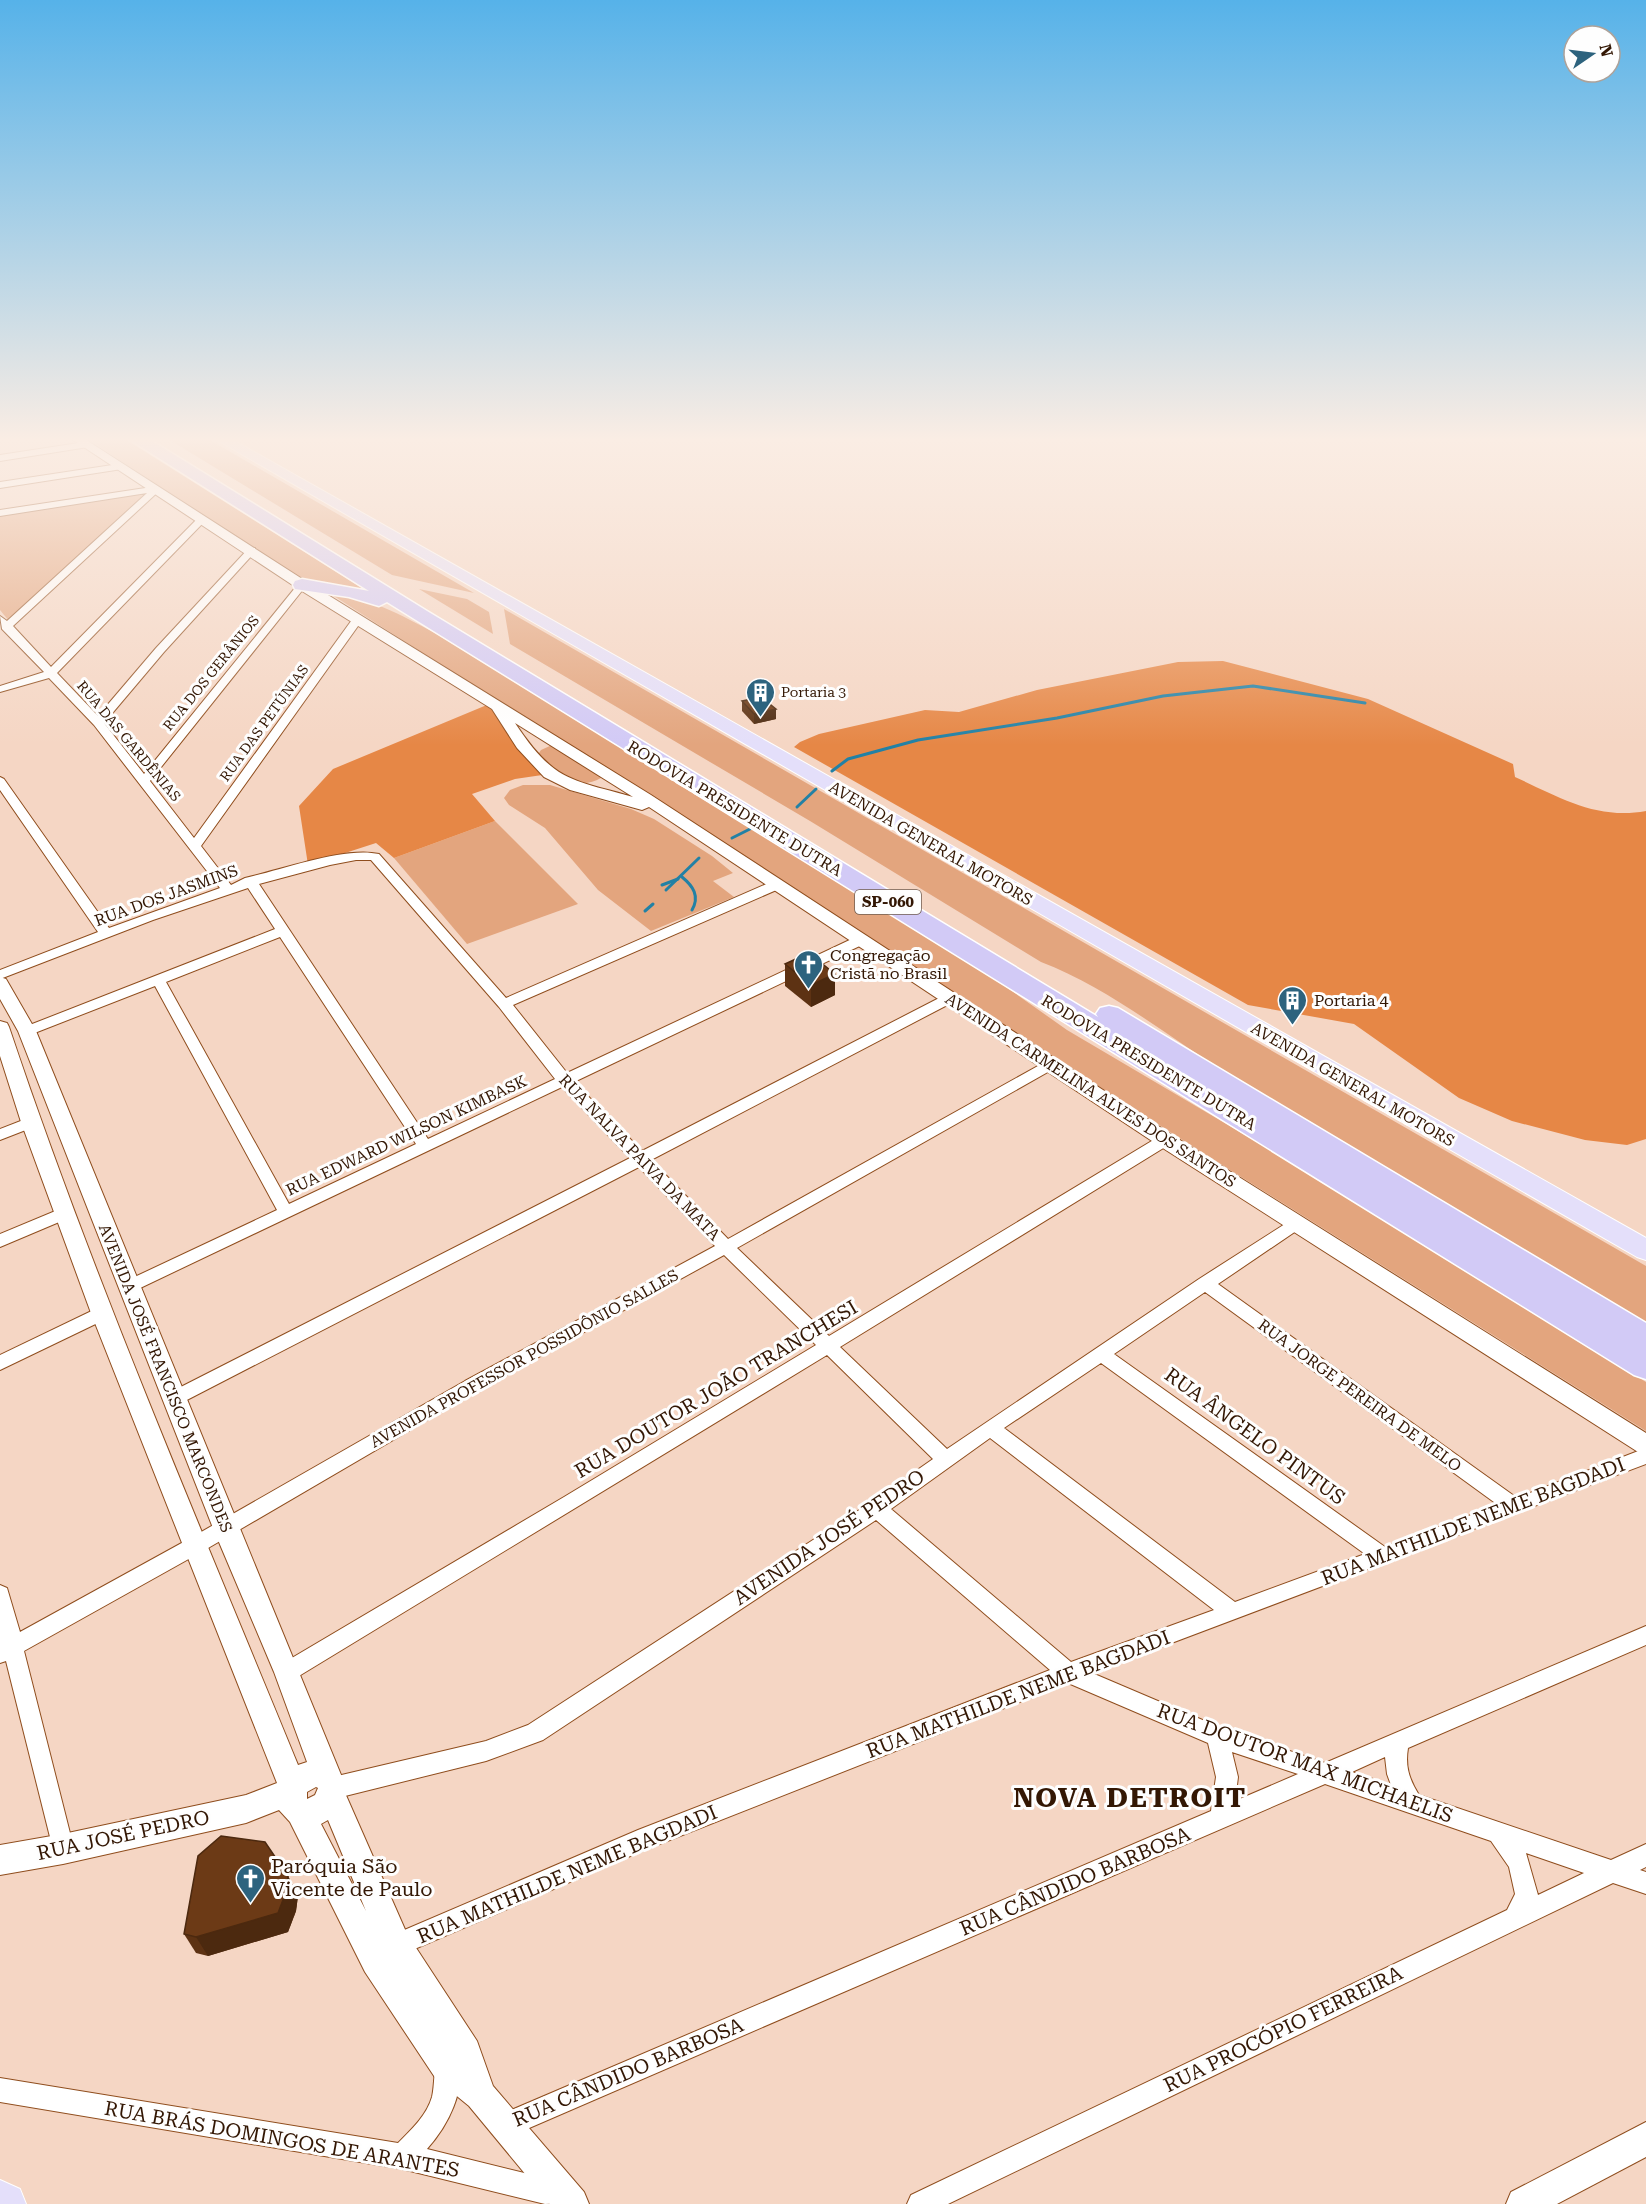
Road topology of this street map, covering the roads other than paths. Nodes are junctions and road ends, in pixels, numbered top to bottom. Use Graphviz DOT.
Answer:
graph roads {
  1 [pos="99,539"];
  2 [pos="183,539"];
  3 [pos="234,539"];
  4 [pos="297,539"];
  5 [pos="325,539"];
  6 [pos="397,539"];
  7 [pos="252,550"];
  8 [pos="302,585"];
  9 [pos="420,615"];
  10 [pos="358,619"];
  11 [pos="3,623"];
  12 [pos="50,674"];
  13 [pos="0,689"];
  14 [pos="494,702"];
  15 [pos="98,723"];
  16 [pos="560,744"];
  17 [pos="528,752"];
  18 [pos="608,774"];
  19 [pos="0,781"];
  20 [pos="144,781"];
  21 [pos="575,787"];
  22 [pos="676,819"];
  23 [pos="195,846"];
  24 [pos="346,857"];
  25 [pos="250,881"];
  26 [pos="777,885"];
  27 [pos="228,889"];
  28 [pos="283,931"];
  29 [pos="106,934"];
  30 [pos="861,940"];
  31 [pos="0,975"];
  32 [pos="158,979"];
  33 [pos="0,983"];
  34 [pos="950,998"];
  35 [pos="504,1004"];
  36 [pos="25,1025"];
  37 [pos="2,1036"];
  38 [pos="1050,1065"];
  39 [pos="564,1080"];
  40 [pos="31,1122"];
  41 [pos="0,1135"];
  42 [pos="1165,1140"];
  43 [pos="425,1146"];
  44 [pos="640,1159"];
  45 [pos="286,1212"];
  46 [pos="65,1213"];
  47 [pos="1296,1222"];
  48 [pos="0,1241"];
  49 [pos="726,1246"];
  50 [pos="1646,1250"];
  51 [pos="1205,1283"];
  52 [pos="130,1286"];
  53 [pos="102,1313"];
  54 [pos="1646,1339"];
  55 [pos="830,1346"];
  56 [pos="1102,1354"];
  57 [pos="0,1363"];
  58 [pos="1646,1366"];
  59 [pos="175,1398"];
  60 [pos="990,1428"];
  61 [pos="1646,1445"];
  62 [pos="1646,1456"];
  63 [pos="945,1459"];
  64 [pos="1515,1507"];
  65 [pos="877,1509"];
  66 [pos="226,1528"];
  67 [pos="196,1545"];
  68 [pos="1381,1555"];
  69 [pos="0,1594"];
  70 [pos="1233,1612"];
  71 [pos="1646,1635"];
  72 [pos="6,1650"];
  73 [pos="287,1672"];
  74 [pos="1068,1672"];
  75 [pos="1216,1736"];
  76 [pos="1398,1742"];
  77 [pos="1326,1773"];
  78 [pos="330,1786"];
  79 [pos="294,1800"];
  80 [pos="1412,1803"];
  81 [pos="1220,1819"];
  82 [pos="1498,1832"];
  83 [pos="63,1849"];
  84 [pos="1646,1855"];
  85 [pos="0,1860"];
  86 [pos="1612,1871"];
  87 [pos="1646,1883"];
  88 [pos="1515,1918"];
  89 [pos="396,1945"];
  90 [pos="447,2068"];
  91 [pos="0,2090"];
  92 [pos="480,2095"];
  93 [pos="504,2126"];
  94 [pos="1646,2139"];
  95 [pos="402,2156"];
  96 [pos="567,2200"];
  97 [pos="0,2201"];
  98 [pos="5,2204"];
  99 [pos="921,2204"];
  100 [pos="1523,2204"];
  1 -- 11 [label="street"];
  2 -- 12 [label="street"];
  3 -- 7 [label="street"];
  4 -- 9 [label="highway, RODOVIA PRESIDENTE DUTRA / SP-060"];
  5 -- 54 [label="highway, RODOVIA PRESIDENTE DUTRA / SP-060"];
  6 -- 50 [label="main road, AVENIDA GENERAL MOTORS"];
  7 -- 8 [label="street"];
  7 -- 15 [label="street"];
  8 -- 9 [label="highway"];
  8 -- 10 [label="street"];
  8 -- 20 [label="street, RUA DOS GERÂNIOS"];
  9 -- 58 [label="highway, RODOVIA PRESIDENTE DUTRA / SP-060"];
  10 -- 14 [label="street"];
  10 -- 23 [label="street, RUA DAS PETÚNIAS"];
  11 -- 12 [label="street, RUA DAS GARDÊNIAS"];
  12 -- 13 [label="street"];
  12 -- 15 [label="street, RUA DAS GARDÊNIAS"];
  14 -- 16 [label="street"];
  14 -- 17 [label="street"];
  15 -- 20 [label="street, RUA DAS GARDÊNIAS"];
  16 -- 17 [label="street"];
  16 -- 18 [label="street"];
  17 -- 21 [label="street"];
  18 -- 21 [label="street"];
  18 -- 22 [label="street"];
  19 -- 29 [label="street"];
  20 -- 23 [label="street, RUA DAS GARDÊNIAS"];
  21 -- 22 [label="street"];
  22 -- 26 [label="street, AVENIDA CARMELINA ALVES DOS SANTOS"];
  23 -- 27 [label="street, RUA DAS GARDÊNIAS"];
  24 -- 25 [label="street, RUA DOS JASMINS"];
  24 -- 35 [label="street, RUA NALVA PAIVA DA MATA"];
  25 -- 27 [label="street, RUA DOS JASMINS"];
  25 -- 28 [label="street"];
  26 -- 30 [label="street, AVENIDA CARMELINA ALVES DOS SANTOS"];
  26 -- 35 [label="street"];
  27 -- 29 [label="street, RUA DOS JASMINS"];
  28 -- 32 [label="street"];
  28 -- 43 [label="street"];
  29 -- 31 [label="street, RUA DOS JASMINS"];
  30 -- 34 [label="street, AVENIDA CARMELINA ALVES DOS SANTOS"];
  30 -- 39 [label="street, RUA EDWARD WILSON KIMBASK"];
  32 -- 36 [label="street"];
  32 -- 45 [label="street"];
  33 -- 36 [label="street, AVENIDA JOSÉ FRANCISCO MARCONDES"];
  34 -- 38 [label="street, AVENIDA CARMELINA ALVES DOS SANTOS"];
  34 -- 44 [label="street"];
  35 -- 39 [label="street, RUA NALVA PAIVA DA MATA"];
  36 -- 37 [label="street"];
  36 -- 52 [label="street, AVENIDA JOSÉ FRANCISCO MARCONDES"];
  37 -- 40 [label="street, AVENIDA JOSÉ FRANCISCO MARCONDES"];
  38 -- 42 [label="street, AVENIDA CARMELINA ALVES DOS SANTOS"];
  38 -- 49 [label="street, AVENIDA PROFESSOR POSSIDÔNIO SALLES"];
  39 -- 43 [label="street, RUA EDWARD WILSON KIMBASK"];
  39 -- 44 [label="street, RUA NALVA PAIVA DA MATA"];
  40 -- 41 [label="street"];
  40 -- 46 [label="street, AVENIDA JOSÉ FRANCISCO MARCONDES"];
  42 -- 47 [label="street, AVENIDA CARMELINA ALVES DOS SANTOS"];
  42 -- 55 [label="street, RUA DOUTOR JOÃO TRANCHESI"];
  43 -- 45 [label="street, RUA EDWARD WILSON KIMBASK"];
  44 -- 49 [label="street, RUA NALVA PAIVA DA MATA"];
  44 -- 59 [label="street"];
  45 -- 52 [label="street, RUA EDWARD WILSON KIMBASK"];
  46 -- 48 [label="street"];
  46 -- 53 [label="street, AVENIDA JOSÉ FRANCISCO MARCONDES"];
  47 -- 51 [label="street, AVENIDA JOSÉ PEDRO"];
  47 -- 61 [label="street, AVENIDA CARMELINA ALVES DOS SANTOS"];
  49 -- 55 [label="street, RUA NALVA PAIVA DA MATA"];
  49 -- 66 [label="street, AVENIDA PROFESSOR POSSIDÔNIO SALLES"];
  51 -- 56 [label="street, AVENIDA JOSÉ PEDRO"];
  51 -- 64 [label="street, RUA JORGE PEREIRA DE MELO"];
  52 -- 59 [label="street, AVENIDA JOSÉ FRANCISCO MARCONDES"];
  53 -- 57 [label="street"];
  53 -- 67 [label="street, AVENIDA JOSÉ FRANCISCO MARCONDES"];
  55 -- 63 [label="street, RUA NALVA PAIVA DA MATA"];
  55 -- 73 [label="street, RUA DOUTOR JOÃO TRANCHESI"];
  56 -- 60 [label="street, AVENIDA JOSÉ PEDRO"];
  56 -- 68 [label="street, RUA ÂNGELO PINTUS"];
  59 -- 66 [label="street, AVENIDA JOSÉ FRANCISCO MARCONDES"];
  60 -- 63 [label="street, AVENIDA JOSÉ PEDRO"];
  60 -- 70 [label="street"];
  62 -- 64 [label="street, RUA MATHILDE NEME BAGDADI"];
  63 -- 65 [label="street, AVENIDA JOSÉ PEDRO"];
  64 -- 68 [label="street, RUA MATHILDE NEME BAGDADI"];
  65 -- 74 [label="street, RUA DOUTOR MAX MICHAELIS"];
  65 -- 78 [label="street, AVENIDA JOSÉ PEDRO"];
  66 -- 67 [label="street, AVENIDA PROFESSOR POSSIDÔNIO SALLES"];
  66 -- 73 [label="street, AVENIDA JOSÉ FRANCISCO MARCONDES"];
  67 -- 72 [label="street, AVENIDA PROFESSOR POSSIDÔNIO SALLES"];
  67 -- 79 [label="street, AVENIDA JOSÉ FRANCISCO MARCONDES"];
  68 -- 70 [label="street, RUA MATHILDE NEME BAGDADI"];
  69 -- 72 [label="street"];
  70 -- 74 [label="street, RUA MATHILDE NEME BAGDADI"];
  71 -- 76 [label="street, RUA CÂNDIDO BARBOSA"];
  72 -- 83 [label="street"];
  73 -- 78 [label="street, AVENIDA JOSÉ FRANCISCO MARCONDES"];
  74 -- 75 [label="street, RUA DOUTOR MAX MICHAELIS"];
  74 -- 89 [label="street, RUA MATHILDE NEME BAGDADI"];
  75 -- 77 [label="street, RUA DOUTOR MAX MICHAELIS"];
  75 -- 81 [label="street"];
  76 -- 77 [label="street, RUA CÂNDIDO BARBOSA"];
  76 -- 80 [label="street"];
  77 -- 80 [label="street, RUA DOUTOR MAX MICHAELIS"];
  77 -- 81 [label="street, RUA CÂNDIDO BARBOSA"];
  78 -- 79 [label="street"];
  78 -- 89 [label="street, AVENIDA JOSÉ FRANCISCO MARCONDES"];
  79 -- 83 [label="street, RUA JOSÉ PEDRO"];
  79 -- 90 [label="street, AVENIDA JOSÉ FRANCISCO MARCONDES"];
  80 -- 82 [label="street, RUA DOUTOR MAX MICHAELIS"];
  81 -- 93 [label="street, RUA CÂNDIDO BARBOSA"];
  82 -- 86 [label="street, RUA DOUTOR MAX MICHAELIS"];
  82 -- 88 [label="street"];
  83 -- 85 [label="street, RUA JOSÉ PEDRO"];
  84 -- 86 [label="street, RUA PROCÓPIO FERREIRA"];
  86 -- 87 [label="street, RUA DOUTOR MAX MICHAELIS"];
  86 -- 88 [label="street, RUA PROCÓPIO FERREIRA"];
  88 -- 99 [label="street, RUA PROCÓPIO FERREIRA"];
  89 -- 92 [label="street, AVENIDA JOSÉ FRANCISCO MARCONDES"];
  90 -- 92 [label="street, AVENIDA JOSÉ FRANCISCO MARCONDES"];
  90 -- 95 [label="street"];
  91 -- 95 [label="street, RUA BRÁS DOMINGOS DE ARANTES"];
  92 -- 93 [label="street, AVENIDA JOSÉ FRANCISCO MARCONDES"];
  93 -- 96 [label="street, AVENIDA JOSÉ FRANCISCO MARCONDES"];
  94 -- 100 [label="street"];
  95 -- 96 [label="street, RUA BRÁS DOMINGOS DE ARANTES"];
  97 -- 98 [label="main road"];
}
